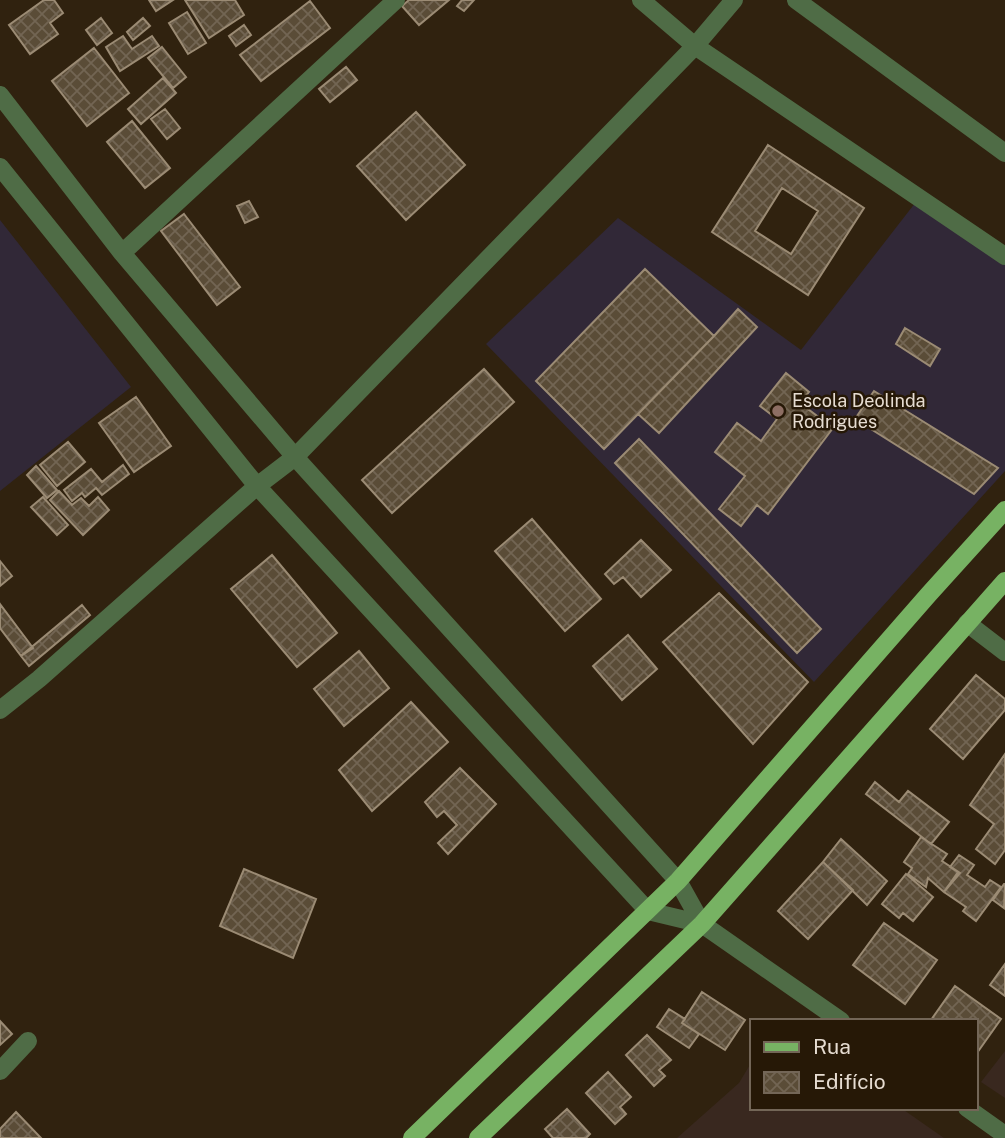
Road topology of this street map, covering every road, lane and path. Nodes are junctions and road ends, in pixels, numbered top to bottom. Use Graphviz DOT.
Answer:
graph roads {
  1 [pos="397,0"];
  2 [pos="641,0"];
  3 [pos="734,0"];
  4 [pos="796,0"];
  5 [pos="695,46"];
  6 [pos="0,95"];
  7 [pos="1005,153"];
  8 [pos="0,167"];
  9 [pos="122,253"];
  10 [pos="1005,256"];
  11 [pos="295,457"];
  12 [pos="257,486"];
  13 [pos="1005,510"];
  14 [pos="1005,580"];
  15 [pos="967,623"];
  16 [pos="1005,652"];
  17 [pos="0,710"];
  18 [pos="678,881"];
  19 [pos="648,911"];
  20 [pos="702,924"];
  21 [pos="838,1019"];
  22 [pos="29,1041"];
  23 [pos="0,1071"];
  24 [pos="970,1110"];
  25 [pos="1005,1135"];
  26 [pos="412,1138"];
  27 [pos="478,1138"];
  1 -- 9 [label="street"];
  2 -- 5 [label="street"];
  3 -- 5 [label="street"];
  4 -- 7 [label="street"];
  5 -- 10 [label="street"];
  5 -- 11 [label="street"];
  6 -- 9 [label="street"];
  8 -- 12 [label="street"];
  9 -- 11 [label="street"];
  11 -- 12 [label="street"];
  11 -- 18 [label="street"];
  12 -- 17 [label="street"];
  12 -- 19 [label="street"];
  13 -- 18 [label="main road"];
  14 -- 15 [label="main road"];
  15 -- 16 [label="street"];
  15 -- 20 [label="main road"];
  18 -- 19 [label="main road"];
  18 -- 20 [label="street"];
  19 -- 20 [label="street"];
  19 -- 26 [label="main road"];
  20 -- 21 [label="street"];
  20 -- 27 [label="main road"];
  22 -- 23 [label="street"];
  24 -- 25 [label="street"];
}
